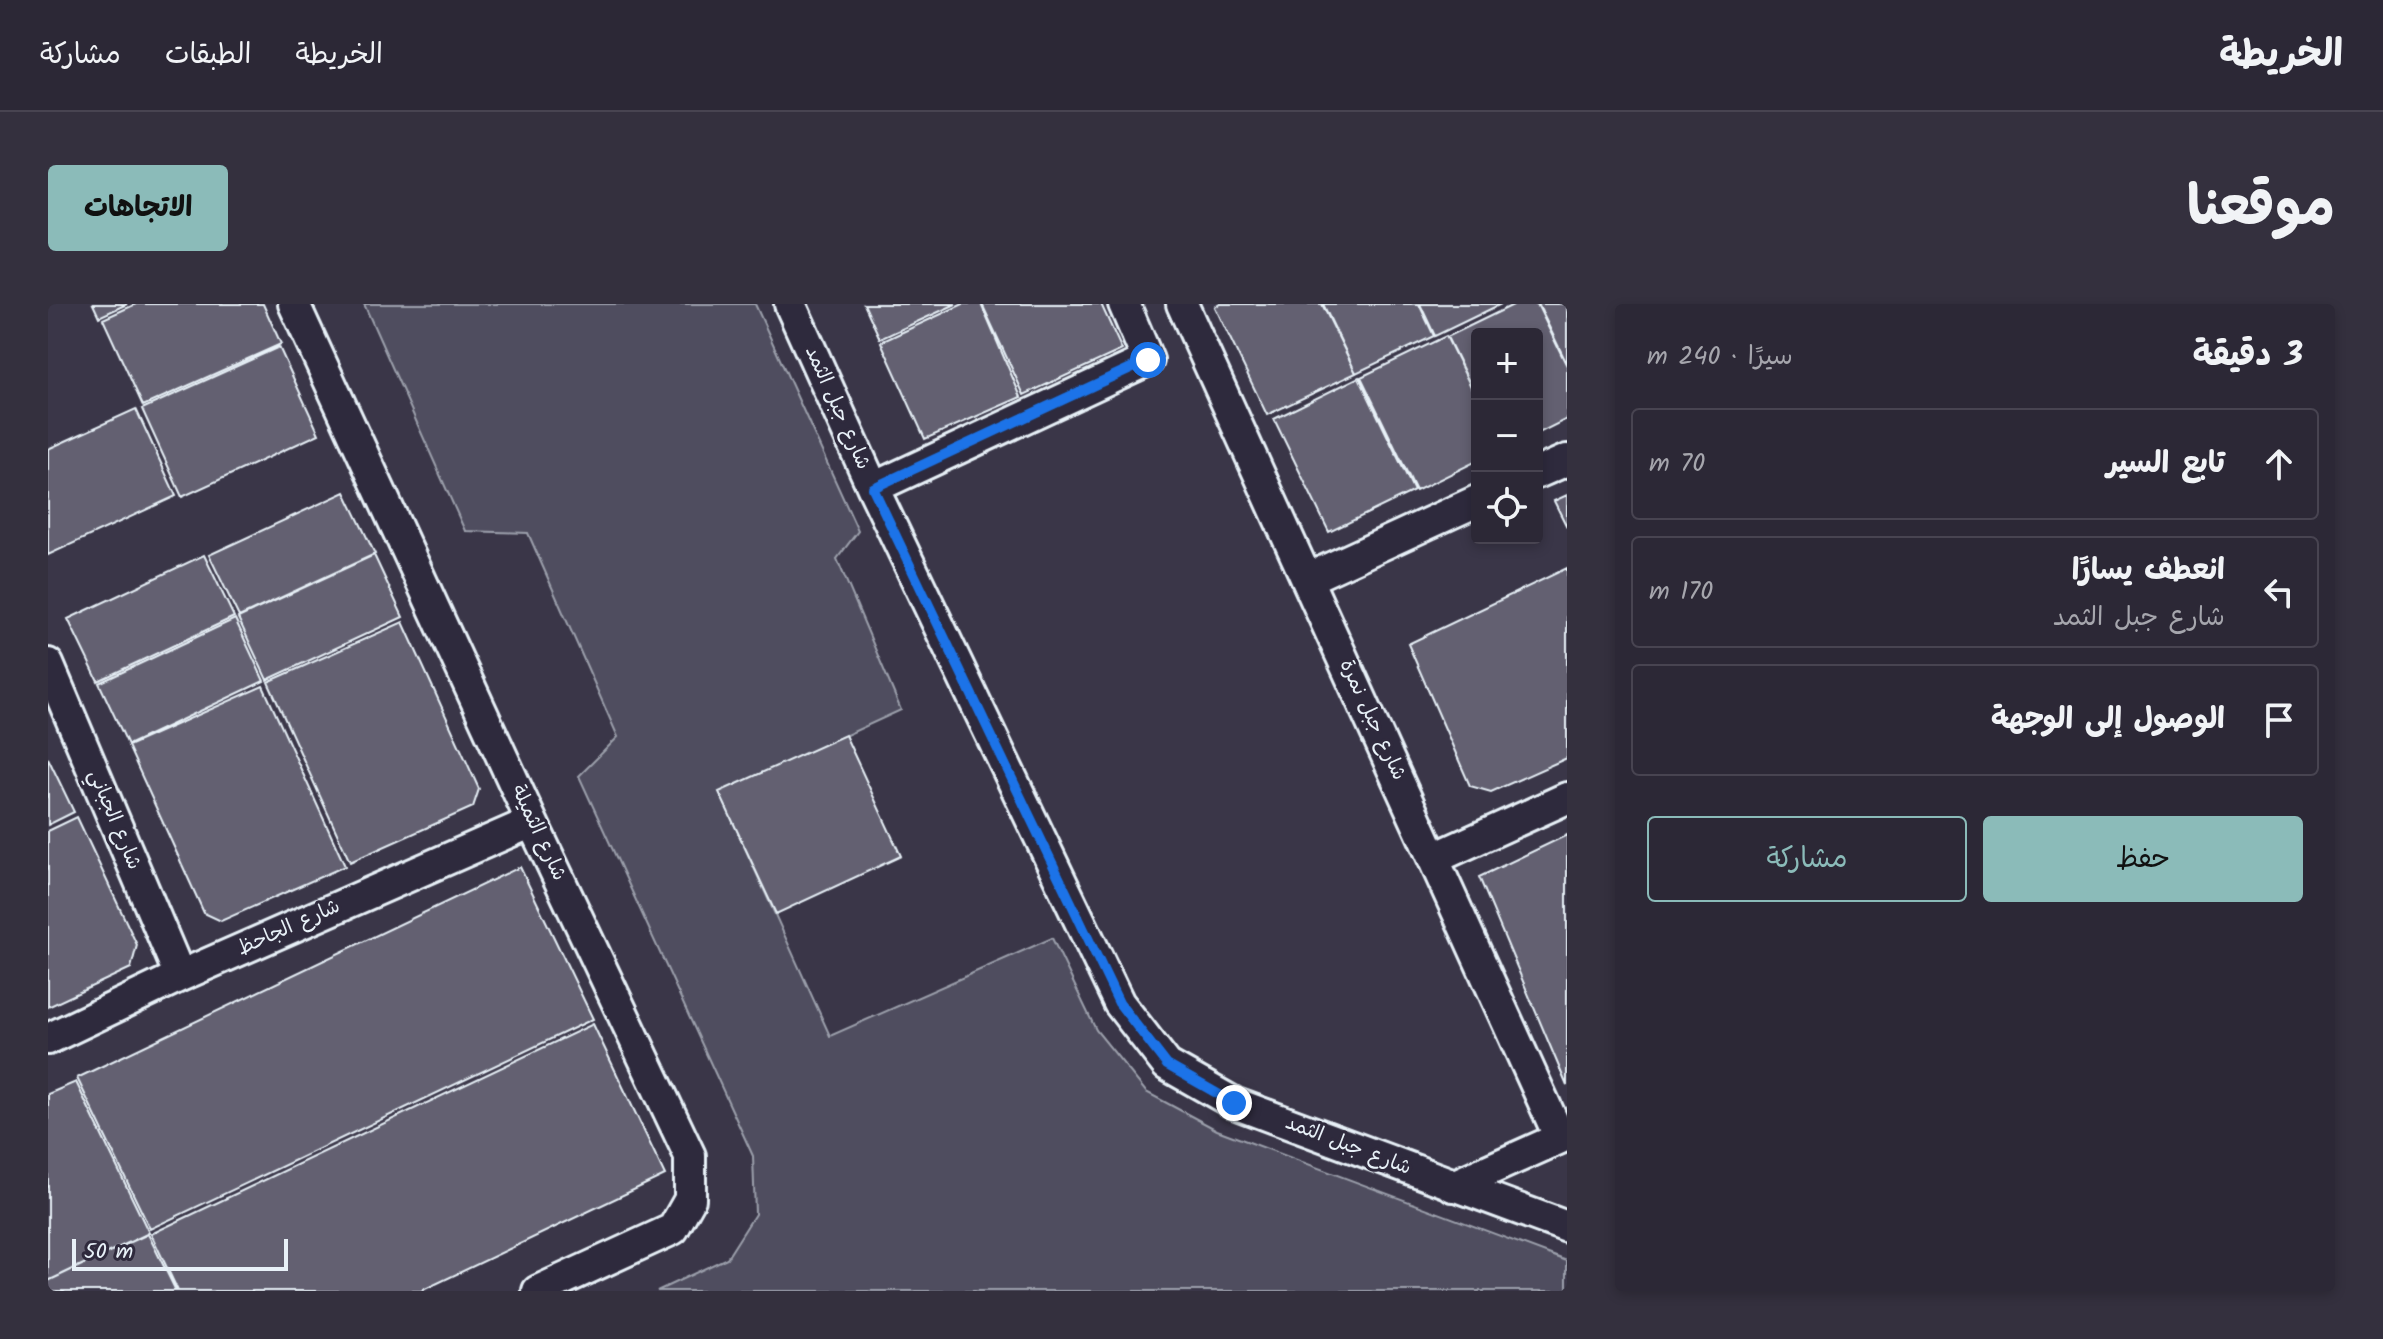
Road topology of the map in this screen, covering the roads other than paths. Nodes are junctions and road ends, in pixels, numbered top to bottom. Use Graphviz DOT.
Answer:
graph roads {
  1 [pos="294,304"];
  2 [pos="790,304"];
  3 [pos="1124,304"];
  4 [pos="1182,304"];
  5 [pos="1567,460"];
  6 [pos="1539,472"];
  7 [pos="873,488"];
  8 [pos="1471,504"];
  9 [pos="1307,579"];
  10 [pos="48,664"];
  11 [pos="1567,798"];
  12 [pos="532,822"];
  13 [pos="1435,858"];
  14 [pos="180,976"];
  15 [pos="48,1039"];
  16 [pos="1564,1136"];
  17 [pos="1453,1186"];
  18 [pos="1567,1227"];
  19 [pos="538,1291"];
  1 -- 12 [label="street, شارع الثميلة"];
  2 -- 7 [label="street, شارع جبل الثمد"];
  3 -- 7 [label="street"];
  4 -- 9 [label="street, شارع جبل نمرة"];
  5 -- 6 [label="street"];
  7 -- 17 [label="street, شارع جبل الثمد"];
  8 -- 9 [label="street"];
  9 -- 13 [label="street, شارع جبل نمرة"];
  10 -- 14 [label="street, شارع الجباني"];
  11 -- 13 [label="street"];
  12 -- 14 [label="street, شارع الجاحظ"];
  12 -- 19 [label="street, شارع الثميلة"];
  13 -- 16 [label="street, شارع جبل نمرة"];
  14 -- 15 [label="street, شارع الجاحظ"];
  16 -- 17 [label="street"];
  17 -- 18 [label="street, شارع جبل الثمد"];
}
